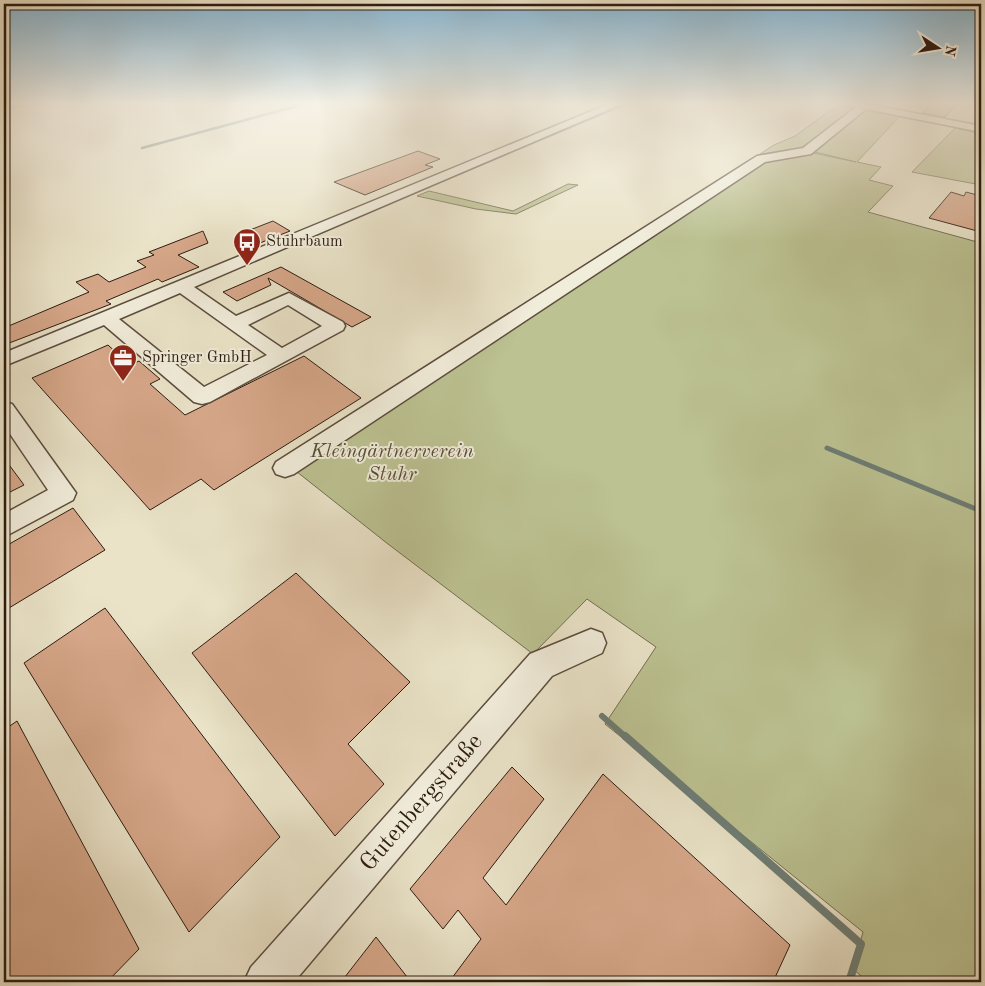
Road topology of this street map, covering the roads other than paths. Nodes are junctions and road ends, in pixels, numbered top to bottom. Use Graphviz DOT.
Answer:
graph roads {
  1 [pos="507,149"];
  2 [pos="809,149"];
  3 [pos="181,286"];
  4 [pos="106,317"];
  5 [pos="235,324"];
  6 [pos="281,356"];
  7 [pos="4,360"];
  8 [pos="4,409"];
  9 [pos="285,468"];
  10 [pos="4,526"];
  11 [pos="591,643"];
  12 [pos="266,982"];
  1 -- 3 [label="street"];
  2 -- 9 [label="street"];
  3 -- 4 [label="street"];
  3 -- 5 [label="street"];
  4 -- 6 [label="street"];
  4 -- 7 [label="street"];
  5 -- 6 [label="street"];
  5 -- 6 [label="street"];
  8 -- 10 [label="street"];
  11 -- 12 [label="street, Gutenbergstraße"];
}
